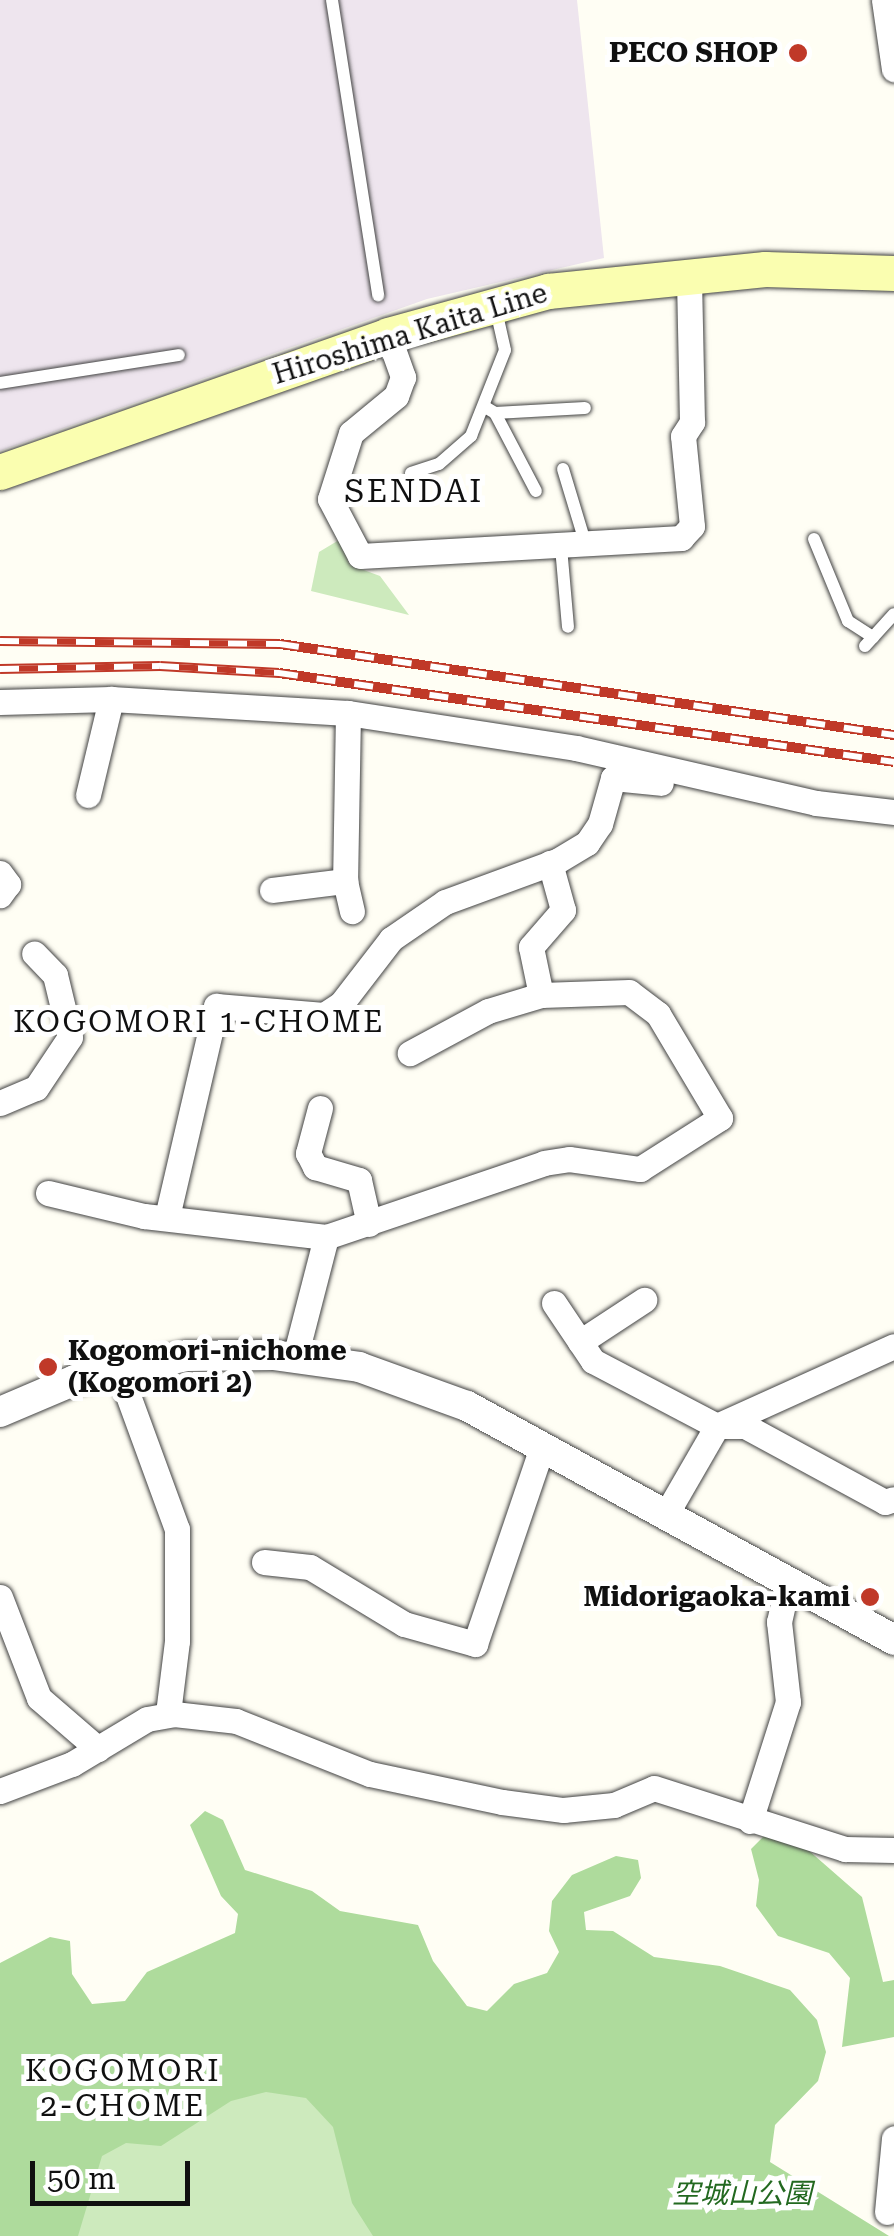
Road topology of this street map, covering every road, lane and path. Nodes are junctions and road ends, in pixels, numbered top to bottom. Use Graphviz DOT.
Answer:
graph roads {
  1 [pos="332,0"];
  2 [pos="884,0"];
  3 [pos="894,69"];
  4 [pos="689,274"];
  5 [pos="894,274"];
  6 [pos="378,295"];
  7 [pos="494,303"];
  8 [pos="388,335"];
  9 [pos="179,355"];
  10 [pos="0,383"];
  11 [pos="586,408"];
  12 [pos="490,410"];
  13 [pos="563,469"];
  14 [pos="0,472"];
  15 [pos="411,473"];
  16 [pos="536,491"];
  17 [pos="814,538"];
  18 [pos="574,546"];
  19 [pos="894,614"];
  20 [pos="568,628"];
  21 [pos="110,699"];
  22 [pos="0,702"];
  23 [pos="348,714"];
  24 [pos="689,773"];
  25 [pos="88,795"];
  26 [pos="894,812"];
  27 [pos="550,863"];
  28 [pos="0,873"];
  29 [pos="345,882"];
  30 [pos="272,890"];
  31 [pos="0,895"];
  32 [pos="352,911"];
  33 [pos="34,953"];
  34 [pos="542,996"];
  35 [pos="410,1052"];
  36 [pos="0,1103"];
  37 [pos="320,1108"];
  38 [pos="48,1193"];
  39 [pos="167,1217"];
  40 [pos="370,1224"];
  41 [pos="326,1237"];
  42 [pos="644,1300"];
  43 [pos="554,1304"];
  44 [pos="580,1342"];
  45 [pos="894,1346"];
  46 [pos="295,1357"];
  47 [pos="118,1368"];
  48 [pos="0,1412"];
  49 [pos="717,1426"];
  50 [pos="541,1450"];
  51 [pos="894,1499"];
  52 [pos="665,1516"];
  53 [pos="264,1562"];
  54 [pos="788,1582"];
  55 [pos="0,1597"];
  56 [pos="894,1640"];
  57 [pos="168,1714"];
  58 [pos="98,1749"];
  59 [pos="0,1791"];
  60 [pos="750,1821"];
  61 [pos="894,1850"];
  62 [pos="894,2138"];
  63 [pos="887,2212"];
  1 -- 6 [label="lane"];
  2 -- 3 [label="street"];
  4 -- 5 [label="main road, Hiroshima Kaita Line"];
  4 -- 7 [label="main road, Hiroshima Kaita Line"];
  4 -- 18 [label="street"];
  7 -- 8 [label="main road, Hiroshima Kaita Line"];
  7 -- 12 [label="lane"];
  8 -- 14 [label="main road, Hiroshima Kaita Line"];
  8 -- 18 [label="street"];
  9 -- 10 [label="lane"];
  11 -- 12 [label="lane"];
  12 -- 15 [label="lane"];
  12 -- 16 [label="lane"];
  13 -- 18 [label="lane"];
  17 -- 19 [label="lane"];
  18 -- 20 [label="lane"];
  21 -- 22 [label="street"];
  21 -- 23 [label="street"];
  21 -- 25 [label="street"];
  23 -- 24 [label="street"];
  23 -- 29 [label="street"];
  24 -- 26 [label="street"];
  24 -- 27 [label="street"];
  27 -- 34 [label="street"];
  27 -- 39 [label="street"];
  28 -- 31 [label="street"];
  29 -- 30 [label="street"];
  29 -- 32 [label="street"];
  33 -- 36 [label="street"];
  34 -- 35 [label="street"];
  34 -- 40 [label="street"];
  37 -- 40 [label="street"];
  38 -- 39 [label="street"];
  39 -- 41 [label="street"];
  40 -- 41 [label="street"];
  41 -- 46 [label="street"];
  42 -- 44 [label="street"];
  43 -- 44 [label="street"];
  44 -- 49 [label="street"];
  45 -- 49 [label="street"];
  46 -- 47 [label="street"];
  46 -- 50 [label="street"];
  47 -- 48 [label="street"];
  47 -- 57 [label="street"];
  49 -- 51 [label="street"];
  49 -- 52 [label="street"];
  50 -- 52 [label="street"];
  50 -- 53 [label="street"];
  52 -- 54 [label="street"];
  54 -- 56 [label="street"];
  54 -- 60 [label="street"];
  55 -- 58 [label="street"];
  57 -- 58 [label="street"];
  57 -- 60 [label="street"];
  58 -- 59 [label="street"];
  60 -- 61 [label="street"];
  62 -- 63 [label="street"];
}
